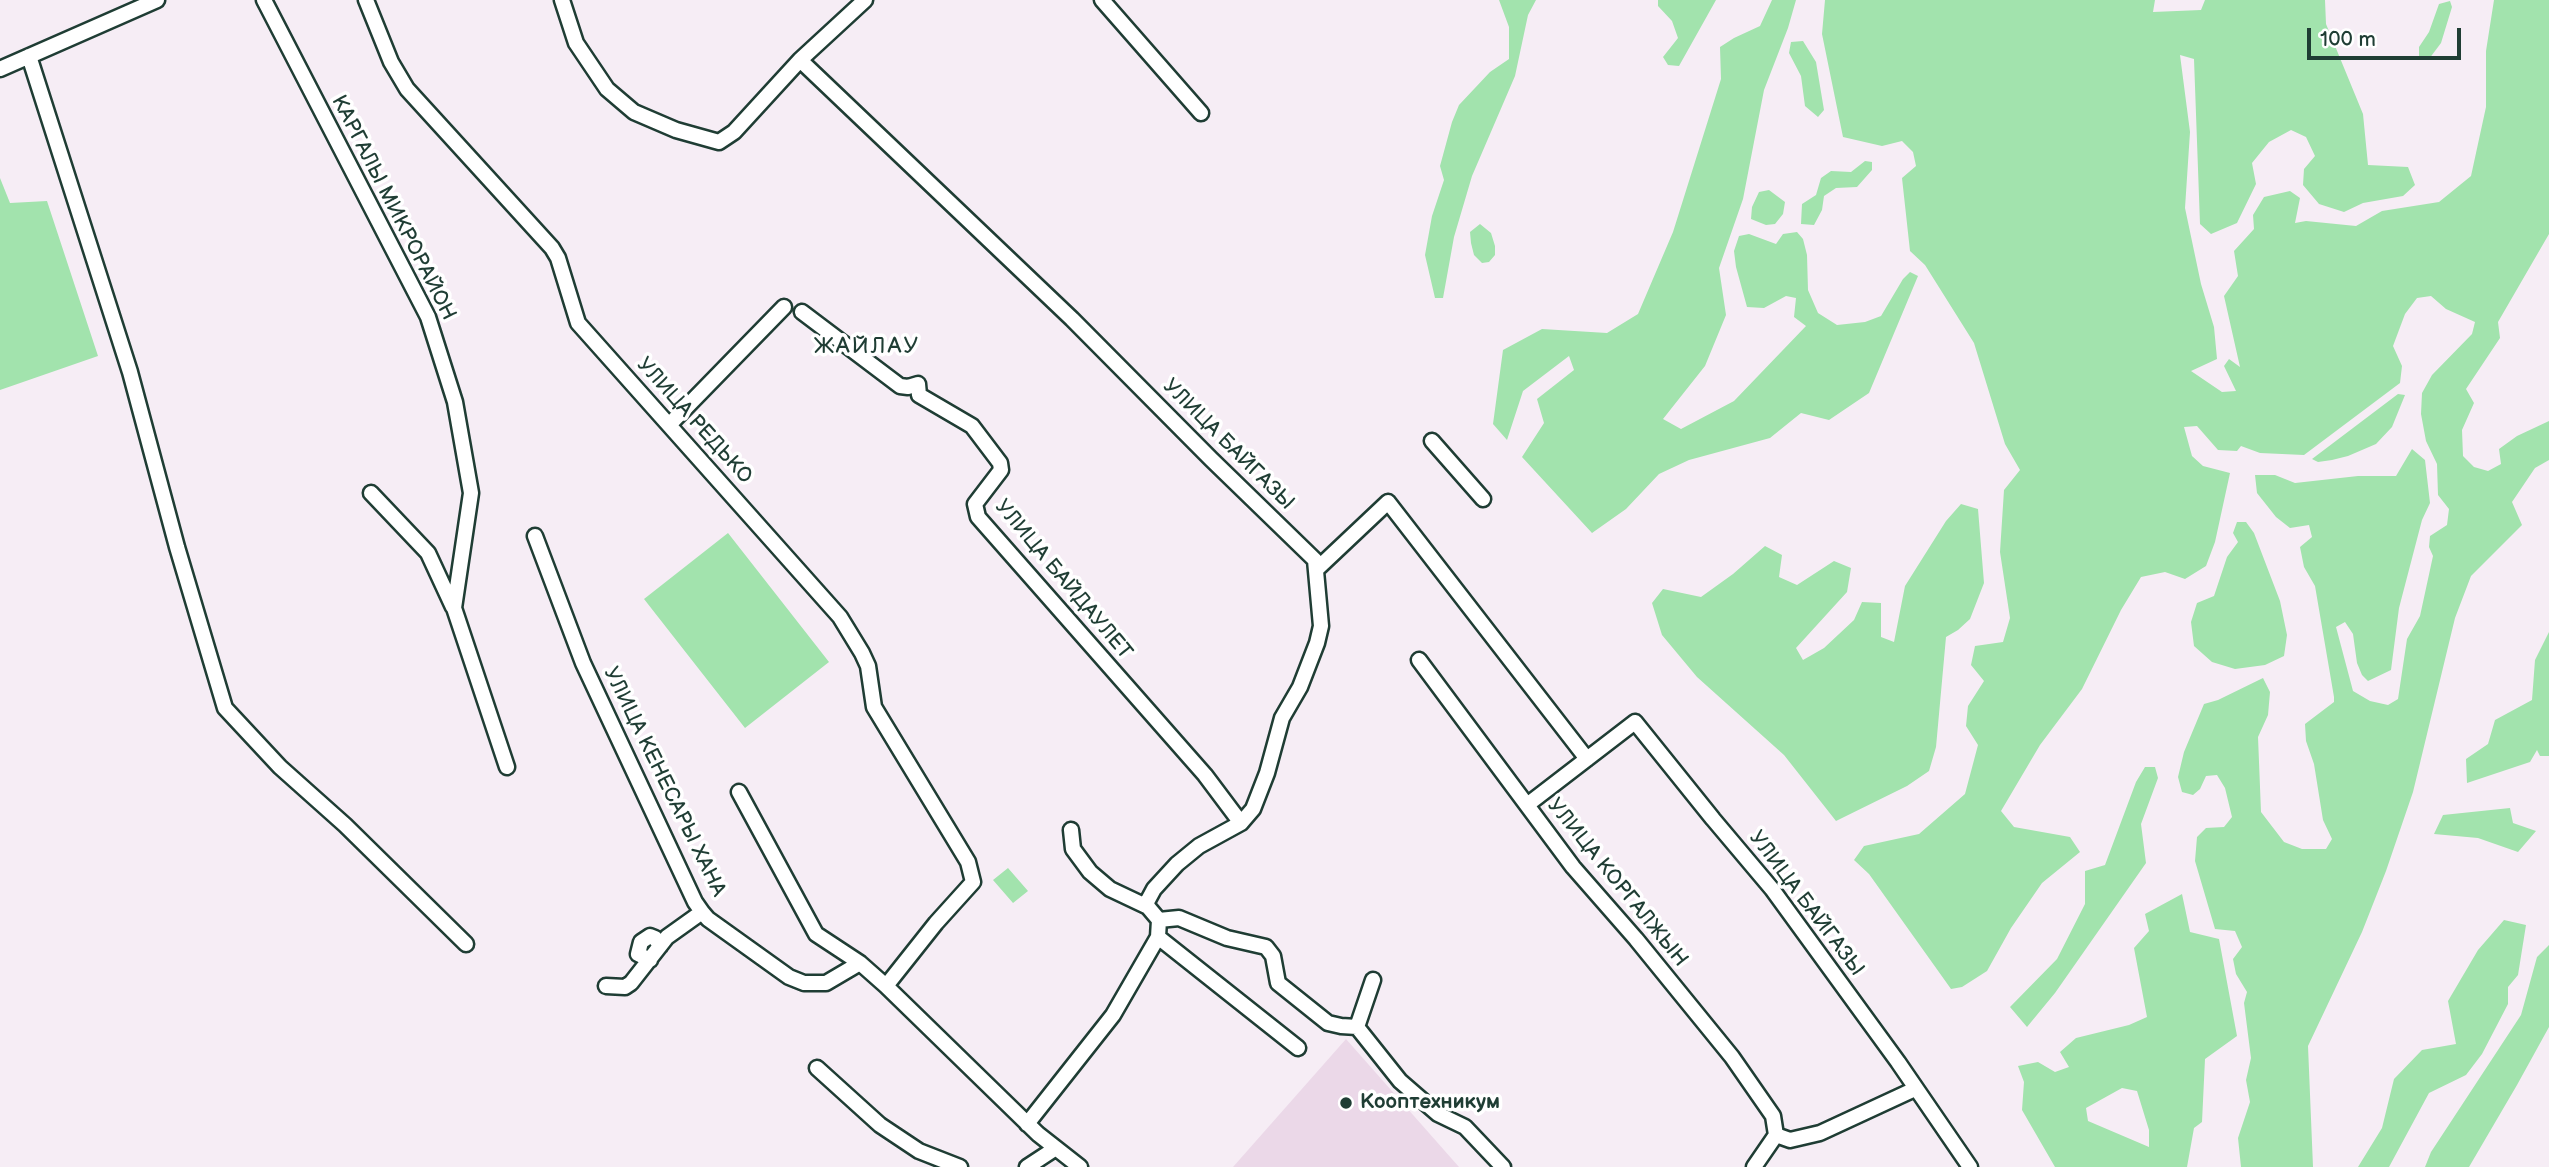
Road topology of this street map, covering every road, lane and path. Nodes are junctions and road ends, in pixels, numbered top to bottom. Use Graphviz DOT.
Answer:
graph roads {
  1 [pos="157,0"];
  2 [pos="264,0"];
  3 [pos="366,0"];
  4 [pos="562,0"];
  5 [pos="865,0"];
  6 [pos="1102,0"];
  7 [pos="29,56"];
  8 [pos="800,60"];
  9 [pos="0,69"];
  10 [pos="1201,113"];
  11 [pos="784,307"];
  12 [pos="803,312"];
  13 [pos="669,425"];
  14 [pos="1433,441"];
  15 [pos="371,493"];
  16 [pos="1483,499"];
  17 [pos="535,536"];
  18 [pos="1317,569"];
  19 [pos="454,608"];
  20 [pos="1419,660"];
  21 [pos="1587,759"];
  22 [pos="507,767"];
  23 [pos="739,792"];
  24 [pos="1527,805"];
  25 [pos="1241,823"];
  26 [pos="1071,830"];
  27 [pos="1147,907"];
  28 [pos="702,912"];
  29 [pos="1159,920"];
  30 [pos="1158,937"];
  31 [pos="466,944"];
  32 [pos="860,963"];
  33 [pos="1373,980"];
  34 [pos="606,986"];
  35 [pos="886,986"];
  36 [pos="1357,1027"];
  37 [pos="1298,1048"];
  38 [pos="817,1068"];
  39 [pos="1914,1089"];
  40 [pos="1027,1124"];
  41 [pos="1776,1135"];
  42 [pos="1056,1148"];
  43 [pos="1034,1165"];
  44 [pos="960,1167"];
  45 [pos="1080,1167"];
  46 [pos="1503,1167"];
  47 [pos="1754,1167"];
  48 [pos="1970,1167"];
  1 -- 7 [label="street"];
  2 -- 19 [label="street, КАРГАЛЫ МИКРОРАЙОН"];
  3 -- 13 [label="street, УЛИЦА РЕДЬКО"];
  4 -- 8 [label="street"];
  5 -- 8 [label="street"];
  6 -- 10 [label="street"];
  7 -- 9 [label="street"];
  7 -- 31 [label="street"];
  8 -- 18 [label="street, УЛИЦА БАЙГАЗЫ"];
  11 -- 13 [label="street"];
  12 -- 25 [label="street, УЛИЦА БАЙДАУЛЕТ"];
  13 -- 35 [label="street, УЛИЦА РЕДЬКО"];
  14 -- 16 [label="street"];
  15 -- 19 [label="street"];
  17 -- 28 [label="street, УЛИЦА КЕНЕСАРЫ ХАНА"];
  18 -- 21 [label="street"];
  18 -- 25 [label="street"];
  19 -- 22 [label="street, КАРГАЛЫ МИКРОРАЙОН"];
  20 -- 24 [label="street, УЛИЦА КОРГАЛЖЫН"];
  21 -- 24 [label="street, УЛИЦА БАЙГАЗЫ"];
  21 -- 39 [label="street, УЛИЦА БАЙГАЗЫ"];
  23 -- 32 [label="street"];
  24 -- 41 [label="street, УЛИЦА КОРГАЛЖЫН"];
  25 -- 27 [label="street"];
  26 -- 27 [label="street"];
  27 -- 29 [label="street"];
  28 -- 32 [label="street, УЛИЦА КЕНЕСАРЫ ХАНА"];
  28 -- 34 [label="street"];
  29 -- 30 [label="street"];
  29 -- 36 [label="street"];
  30 -- 37 [label="street"];
  30 -- 40 [label="street"];
  32 -- 35 [label="street"];
  33 -- 36 [label="street"];
  35 -- 40 [label="street"];
  36 -- 46 [label="street"];
  38 -- 44 [label="street"];
  39 -- 41 [label="street"];
  39 -- 48 [label="street, УЛИЦА БАЙГАЗЫ"];
  40 -- 42 [label="street"];
  41 -- 47 [label="street"];
  42 -- 43 [label="street"];
  42 -- 45 [label="street"];
}
